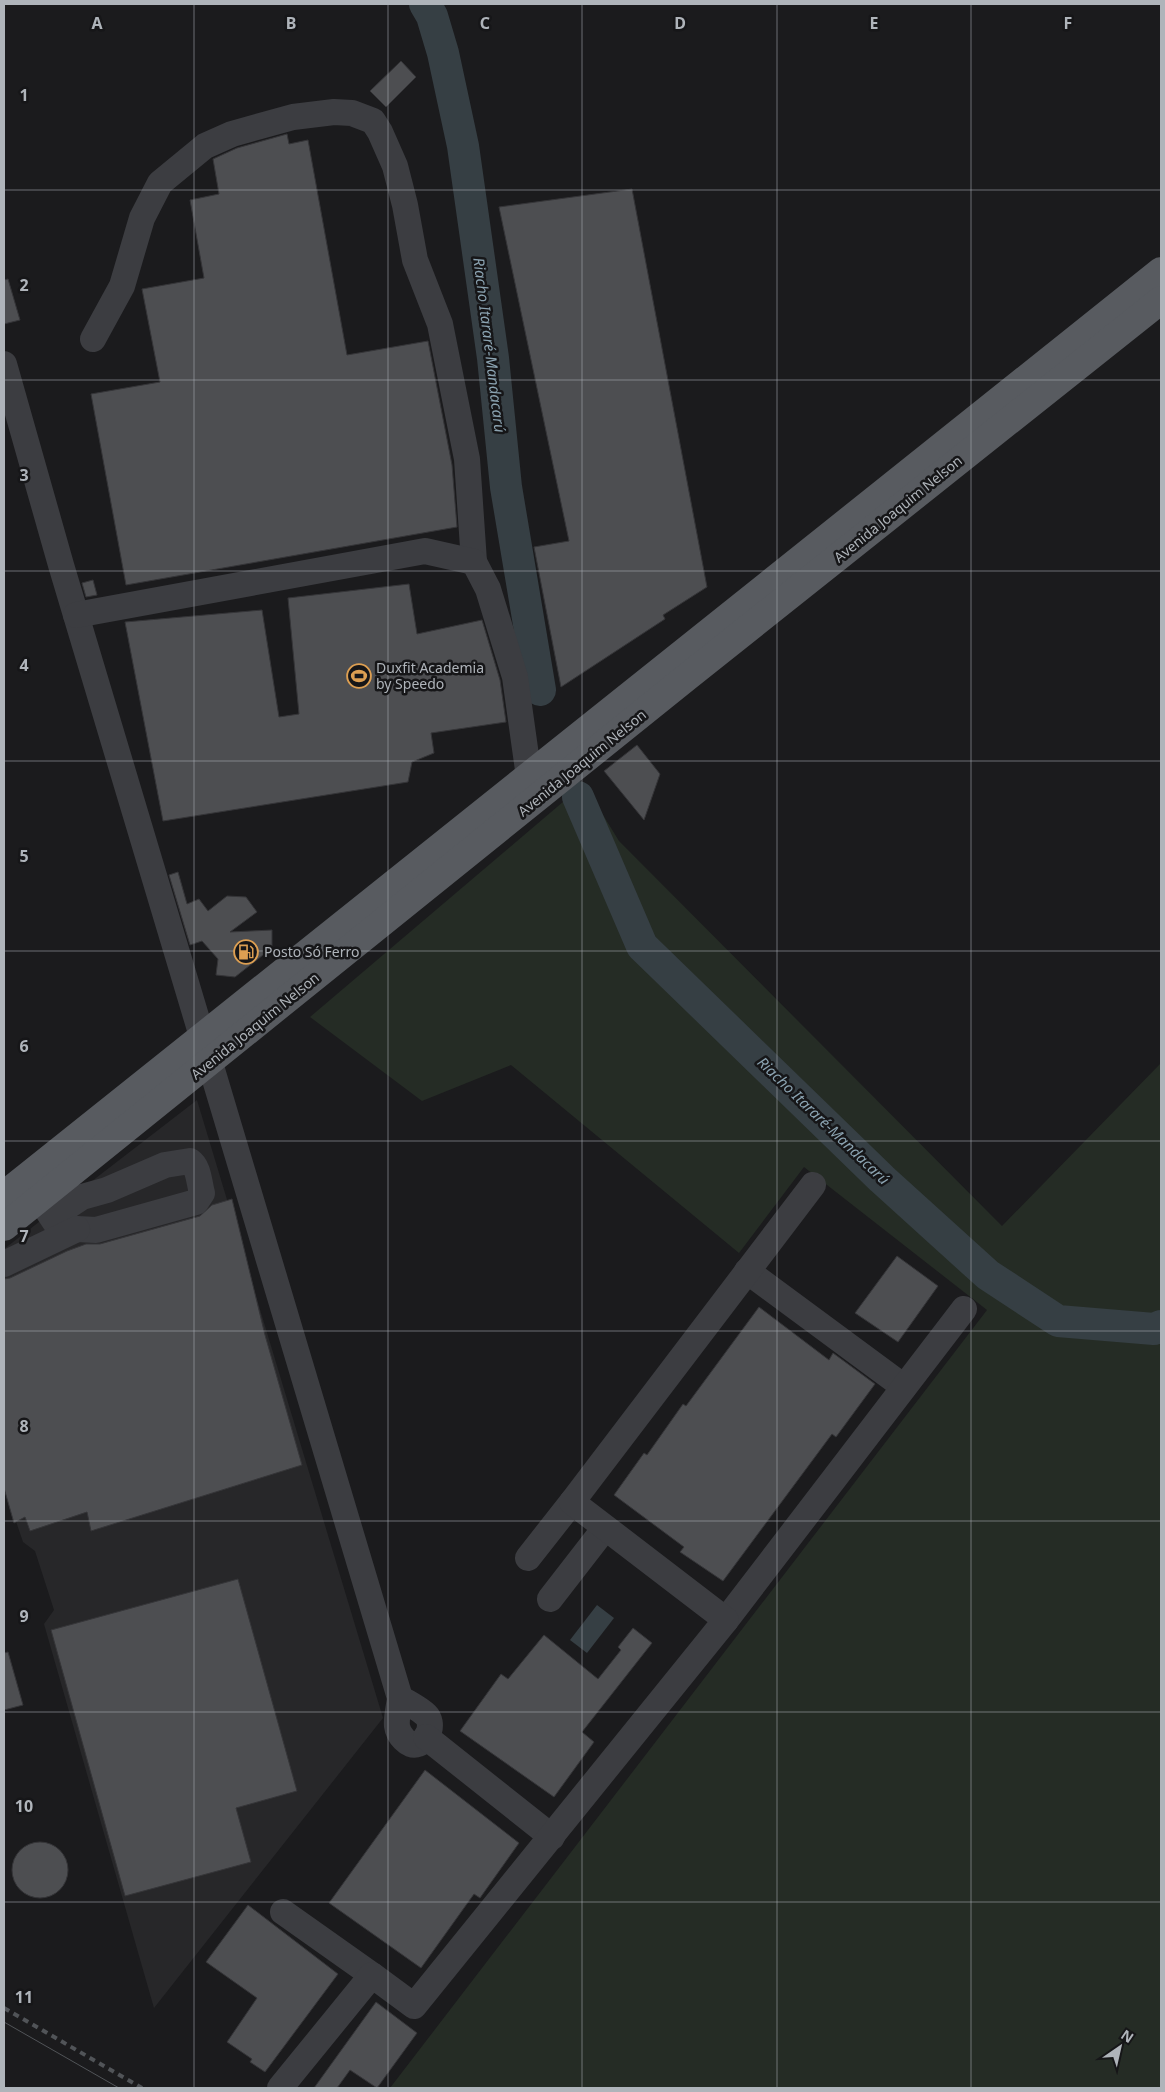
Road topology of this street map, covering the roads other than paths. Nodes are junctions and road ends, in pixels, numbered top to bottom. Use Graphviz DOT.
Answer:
graph roads {
  1 [pos="1161,271"];
  2 [pos="1161,300"];
  3 [pos="93,339"];
  4 [pos="4,364"];
  5 [pos="474,562"];
  6 [pos="76,615"];
  7 [pos="680,669"];
  8 [pos="636,705"];
  9 [pos="528,777"];
  10 [pos="206,1049"];
  11 [pos="813,1186"];
  12 [pos="4,1195"];
  13 [pos="46,1208"];
  14 [pos="4,1227"];
  15 [pos="77,1229"];
  16 [pos="4,1264"];
  17 [pos="748,1272"];
  18 [pos="964,1309"];
  19 [pos="904,1387"];
  20 [pos="572,1502"];
  21 [pos="605,1528"];
  22 [pos="528,1558"];
  23 [pos="550,1599"];
  24 [pos="726,1620"];
  25 [pos="552,1837"];
  26 [pos="283,1912"];
  27 [pos="372,1974"];
  28 [pos="280,2088"];
  1 -- 7 [label="main road, Avenida Joaquim Nelson"];
  2 -- 7 [label="main road, Avenida Joaquim Nelson"];
  3 -- 5 [label="street"];
  4 -- 6 [label="street"];
  5 -- 6 [label="street"];
  5 -- 9 [label="street"];
  6 -- 10 [label="street"];
  7 -- 8 [label="main road, Avenida Joaquim Nelson"];
  8 -- 9 [label="main road, Avenida Joaquim Nelson"];
  8 -- 10 [label="main road, Avenida Joaquim Nelson"];
  9 -- 10 [label="main road, Avenida Joaquim Nelson"];
  10 -- 12 [label="main road, Avenida Joaquim Nelson"];
  10 -- 13 [label="main road, Avenida Joaquim Nelson"];
  10 -- 25 [label="street"];
  11 -- 17 [label="street"];
  13 -- 14 [label="main road, Avenida Joaquim Nelson"];
  13 -- 15 [label="street"];
  13 -- 15 [label="street"];
  15 -- 16 [label="street"];
  17 -- 19 [label="street"];
  17 -- 20 [label="street"];
  18 -- 19 [label="street"];
  19 -- 24 [label="street"];
  20 -- 21 [label="street"];
  20 -- 22 [label="street"];
  21 -- 23 [label="street"];
  21 -- 24 [label="street"];
  24 -- 25 [label="street"];
  25 -- 27 [label="street"];
  26 -- 27 [label="street"];
  27 -- 28 [label="street"];
}
